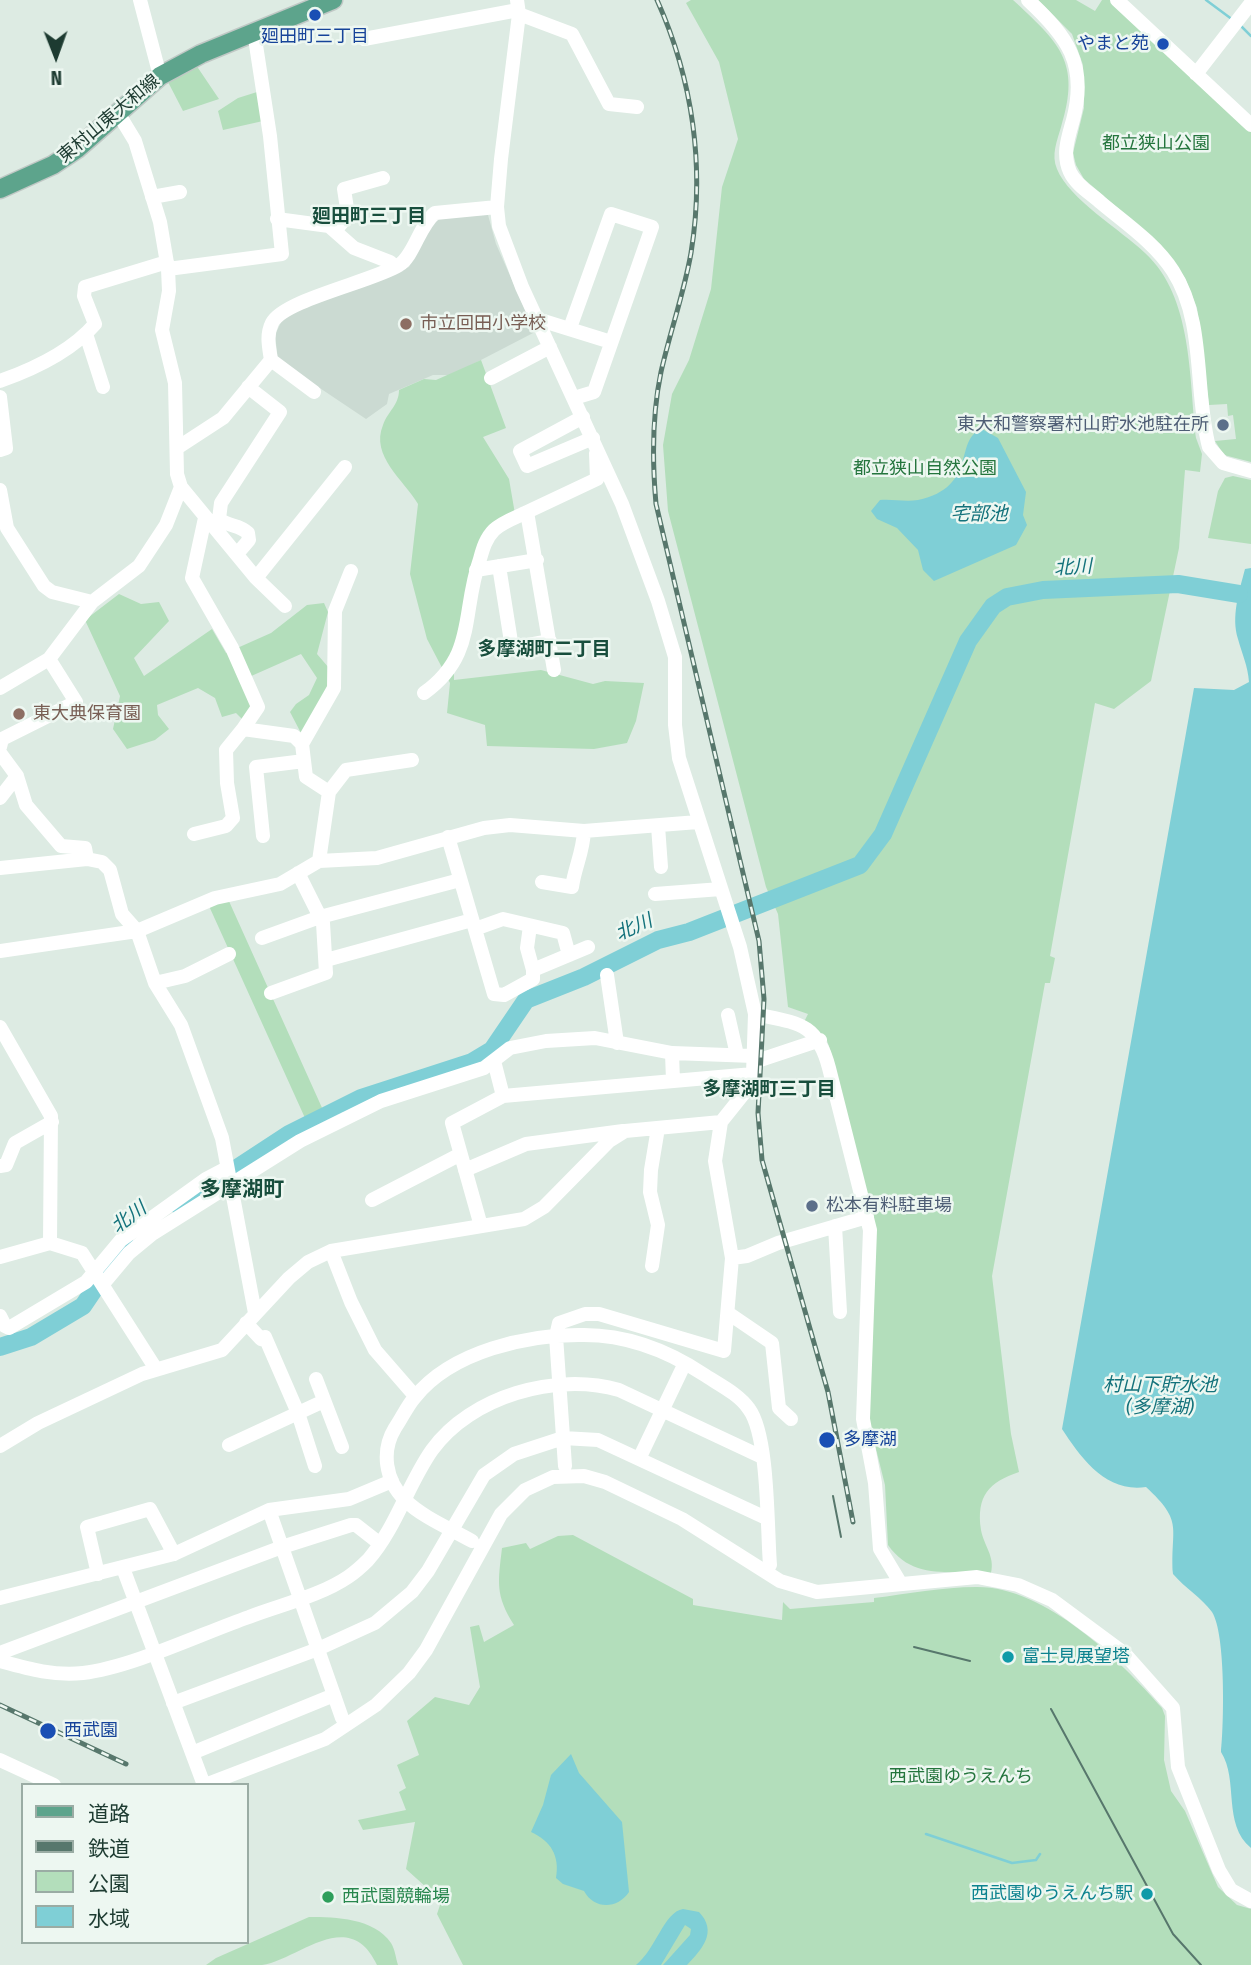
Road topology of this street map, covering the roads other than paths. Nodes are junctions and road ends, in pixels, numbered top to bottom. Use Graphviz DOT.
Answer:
graph roads {
  1 [pos="140,0"];
  2 [pos="333,0"];
  3 [pos="1028,0"];
  4 [pos="1117,0"];
  5 [pos="1251,3"];
  6 [pos="518,8"];
  7 [pos="254,32"];
  8 [pos="363,39"];
  9 [pos="1196,74"];
  10 [pos="160,76"];
  11 [pos="637,107"];
  12 [pos="118,113"];
  13 [pos="1251,125"];
  14 [pos="383,178"];
  15 [pos="0,189"];
  16 [pos="180,192"];
  17 [pos="152,197"];
  18 [pos="497,207"];
  19 [pos="277,219"];
  20 [pos="335,231"];
  21 [pos="167,266"];
  22 [pos="394,267"];
  23 [pos="537,319"];
  24 [pos="570,328"];
  25 [pos="86,334"];
  26 [pos="611,342"];
  27 [pos="551,347"];
  28 [pos="271,360"];
  29 [pos="491,378"];
  30 [pos="0,381"];
  31 [pos="103,387"];
  32 [pos="248,387"];
  33 [pos="314,393"];
  34 [pos="0,397"];
  35 [pos="574,398"];
  36 [pos="583,417"];
  37 [pos="596,444"];
  38 [pos="177,448"];
  39 [pos="0,450"];
  40 [pos="345,467"];
  41 [pos="1251,471"];
  42 [pos="181,487"];
  43 [pos="0,490"];
  44 [pos="527,512"];
  45 [pos="205,518"];
  46 [pos="237,554"];
  47 [pos="537,560"];
  48 [pos="499,566"];
  49 [pos="476,570"];
  50 [pos="351,571"];
  51 [pos="256,578"];
  52 [pos="92,602"];
  53 [pos="285,606"];
  54 [pos="550,641"];
  55 [pos="49,659"];
  56 [pos="554,670"];
  57 [pos="0,688"];
  58 [pos="424,693"];
  59 [pos="243,729"];
  60 [pos="302,744"];
  61 [pos="0,747"];
  62 [pos="0,753"];
  63 [pos="412,760"];
  64 [pos="304,761"];
  65 [pos="9,771"];
  66 [pos="329,792"];
  67 [pos="0,798"];
  68 [pos="698,822"];
  69 [pos="658,826"];
  70 [pos="584,831"];
  71 [pos="194,834"];
  72 [pos="263,836"];
  73 [pos="448,837"];
  74 [pos="87,859"];
  75 [pos="319,861"];
  76 [pos="661,867"];
  77 [pos="0,868"];
  78 [pos="298,873"];
  79 [pos="460,880"];
  80 [pos="542,882"];
  81 [pos="721,889"];
  82 [pos="655,894"];
  83 [pos="320,917"];
  84 [pos="473,924"];
  85 [pos="530,926"];
  86 [pos="137,931"];
  87 [pos="262,938"];
  88 [pos="588,947"];
  89 [pos="0,951"];
  90 [pos="229,954"];
  91 [pos="569,954"];
  92 [pos="326,960"];
  93 [pos="533,970"];
  94 [pos="607,975"];
  95 [pos="155,983"];
  96 [pos="271,993"];
  97 [pos="755,1014"];
  98 [pos="728,1015"];
  99 [pos="0,1027"];
  100 [pos="820,1040"];
  101 [pos="617,1043"];
  102 [pos="672,1053"];
  103 [pos="737,1055"];
  104 [pos="494,1061"];
  105 [pos="753,1064"];
  106 [pos="673,1081"];
  107 [pos="503,1096"];
  108 [pos="52,1122"];
  109 [pos="721,1122"];
  110 [pos="658,1128"];
  111 [pos="625,1131"];
  112 [pos="458,1155"];
  113 [pos="0,1166"];
  114 [pos="227,1168"];
  115 [pos="465,1170"];
  116 [pos="231,1183"];
  117 [pos="372,1200"];
  118 [pos="867,1217"];
  119 [pos="481,1226"];
  120 [pos="835,1226"];
  121 [pos="50,1243"];
  122 [pos="331,1251"];
  123 [pos="0,1258"];
  124 [pos="732,1258"];
  125 [pos="652,1266"];
  126 [pos="100,1279"];
  127 [pos="840,1312"];
  128 [pos="728,1313"];
  129 [pos="0,1316"];
  130 [pos="251,1318"];
  131 [pos="555,1336"];
  132 [pos="685,1363"];
  133 [pos="156,1369"];
  134 [pos="316,1379"];
  135 [pos="559,1385"];
  136 [pos="415,1396"];
  137 [pos="324,1401"];
  138 [pos="663,1410"];
  139 [pos="298,1413"];
  140 [pos="791,1419"];
  141 [pos="563,1438"];
  142 [pos="229,1445"];
  143 [pos="0,1446"];
  144 [pos="342,1447"];
  145 [pos="762,1457"];
  146 [pos="639,1458"];
  147 [pos="315,1466"];
  148 [pos="565,1466"];
  149 [pos="392,1481"];
  150 [pos="405,1500"];
  151 [pos="269,1510"];
  152 [pos="766,1518"];
  153 [pos="452,1530"];
  154 [pos="472,1541"];
  155 [pos="379,1543"];
  156 [pos="282,1547"];
  157 [pos="174,1554"];
  158 [pos="770,1565"];
  159 [pos="123,1568"];
  160 [pos="98,1574"];
  161 [pos="901,1584"];
  162 [pos="0,1598"];
  163 [pos="300,1598"];
  164 [pos="135,1601"];
  165 [pos="318,1649"];
  166 [pos="154,1651"];
  167 [pos="0,1653"];
  168 [pos="0,1661"];
  169 [pos="334,1695"];
  170 [pos="173,1703"];
  171 [pos="342,1718"];
  172 [pos="192,1753"];
  173 [pos="0,1760"];
  174 [pos="50,1783"];
  175 [pos="203,1783"];
  176 [pos="209,1783"];
  177 [pos="1251,1901"];
  1 -- 10 [label="street"];
  2 -- 7 [label="main road, 東村山東大和線"];
  3 -- 41 [label="street"];
  4 -- 9 [label="street"];
  5 -- 9 [label="street"];
  6 -- 8 [label="street"];
  6 -- 11 [label="street"];
  6 -- 18 [label="street"];
  7 -- 10 [label="main road, 東村山東大和線"];
  7 -- 19 [label="street"];
  9 -- 13 [label="street"];
  10 -- 12 [label="main road, 東村山東大和線"];
  12 -- 15 [label="main road, 東村山東大和線"];
  12 -- 17 [label="street"];
  14 -- 20 [label="street"];
  16 -- 17 [label="street"];
  17 -- 21 [label="street"];
  18 -- 22 [label="street"];
  18 -- 23 [label="street"];
  19 -- 20 [label="street"];
  19 -- 21 [label="street"];
  20 -- 22 [label="street"];
  21 -- 25 [label="street"];
  21 -- 38 [label="street"];
  22 -- 28 [label="street"];
  23 -- 24 [label="street"];
  23 -- 27 [label="street"];
  24 -- 26 [label="street"];
  24 -- 26 [label="street"];
  25 -- 30 [label="street"];
  25 -- 31 [label="street"];
  26 -- 35 [label="street"];
  27 -- 29 [label="street"];
  27 -- 35 [label="street"];
  28 -- 32 [label="street"];
  28 -- 33 [label="street"];
  32 -- 38 [label="street"];
  32 -- 46 [label="street"];
  34 -- 39 [label="street"];
  35 -- 36 [label="street"];
  36 -- 37 [label="street"];
  36 -- 37 [label="street"];
  37 -- 44 [label="street"];
  37 -- 68 [label="street"];
  38 -- 42 [label="street"];
  40 -- 51 [label="street"];
  42 -- 45 [label="street"];
  42 -- 52 [label="street"];
  43 -- 52 [label="street"];
  44 -- 47 [label="street"];
  44 -- 49 [label="street"];
  45 -- 46 [label="street"];
  45 -- 59 [label="street"];
  46 -- 51 [label="street"];
  47 -- 48 [label="street"];
  47 -- 54 [label="street"];
  48 -- 49 [label="street"];
  48 -- 54 [label="street"];
  49 -- 58 [label="street"];
  50 -- 60 [label="street"];
  51 -- 53 [label="street"];
  52 -- 55 [label="street"];
  54 -- 56 [label="street"];
  55 -- 57 [label="street"];
  55 -- 61 [label="street"];
  59 -- 60 [label="street"];
  59 -- 71 [label="street"];
  60 -- 64 [label="street"];
  62 -- 65 [label="street"];
  63 -- 66 [label="street"];
  64 -- 66 [label="street"];
  64 -- 72 [label="street"];
  65 -- 67 [label="street"];
  65 -- 74 [label="street"];
  66 -- 75 [label="street"];
  68 -- 69 [label="street"];
  68 -- 81 [label="street"];
  69 -- 70 [label="street"];
  69 -- 76 [label="street"];
  70 -- 73 [label="street"];
  70 -- 80 [label="street"];
  73 -- 75 [label="street"];
  73 -- 79 [label="street"];
  74 -- 77 [label="street"];
  74 -- 86 [label="street"];
  75 -- 78 [label="street"];
  78 -- 83 [label="street"];
  78 -- 86 [label="street"];
  79 -- 83 [label="street"];
  79 -- 84 [label="street"];
  81 -- 82 [label="street"];
  81 -- 97 [label="street"];
  83 -- 87 [label="street"];
  83 -- 92 [label="street"];
  84 -- 85 [label="street"];
  84 -- 92 [label="street"];
  84 -- 93 [label="street"];
  85 -- 91 [label="street"];
  85 -- 93 [label="street"];
  86 -- 89 [label="street"];
  86 -- 95 [label="street"];
  88 -- 91 [label="street"];
  90 -- 95 [label="street"];
  91 -- 93 [label="street"];
  92 -- 96 [label="street"];
  94 -- 101 [label="street"];
  95 -- 114 [label="street"];
  97 -- 100 [label="street"];
  97 -- 105 [label="street"];
  98 -- 103 [label="street"];
  99 -- 108 [label="street"];
  100 -- 105 [label="street"];
  100 -- 118 [label="street"];
  101 -- 102 [label="street"];
  101 -- 104 [label="street"];
  102 -- 103 [label="street"];
  102 -- 106 [label="street"];
  103 -- 105 [label="street"];
  104 -- 107 [label="street"];
  104 -- 116 [label="street"];
  105 -- 106 [label="street"];
  105 -- 109 [label="street"];
  106 -- 107 [label="street"];
  107 -- 112 [label="street"];
  108 -- 113 [label="street"];
  108 -- 121 [label="street"];
  109 -- 110 [label="street"];
  109 -- 124 [label="street"];
  110 -- 111 [label="street"];
  110 -- 125 [label="street"];
  111 -- 115 [label="street"];
  111 -- 119 [label="street"];
  112 -- 115 [label="street"];
  112 -- 117 [label="street"];
  114 -- 116 [label="street"];
  114 -- 126 [label="street"];
  115 -- 119 [label="street"];
  116 -- 126 [label="street"];
  116 -- 130 [label="street"];
  118 -- 120 [label="street"];
  118 -- 161 [label="street"];
  119 -- 122 [label="street"];
  120 -- 124 [label="street"];
  120 -- 127 [label="street"];
  121 -- 123 [label="street"];
  121 -- 126 [label="street"];
  122 -- 130 [label="street"];
  122 -- 136 [label="street"];
  124 -- 128 [label="street"];
  126 -- 129 [label="street"];
  126 -- 133 [label="street"];
  128 -- 131 [label="street"];
  128 -- 140 [label="street"];
  130 -- 133 [label="street"];
  130 -- 139 [label="street"];
  131 -- 132 [label="street"];
  131 -- 135 [label="street"];
  131 -- 136 [label="street"];
  132 -- 138 [label="street"];
  132 -- 145 [label="street"];
  133 -- 143 [label="street"];
  134 -- 137 [label="street"];
  135 -- 138 [label="street"];
  135 -- 141 [label="street"];
  135 -- 150 [label="street"];
  136 -- 149 [label="street"];
  137 -- 139 [label="street"];
  137 -- 144 [label="street"];
  138 -- 145 [label="street"];
  138 -- 146 [label="street"];
  139 -- 142 [label="street"];
  139 -- 147 [label="street"];
  141 -- 146 [label="street"];
  141 -- 148 [label="street"];
  141 -- 153 [label="street"];
  145 -- 152 [label="street"];
  146 -- 152 [label="street"];
  149 -- 150 [label="street"];
  149 -- 151 [label="street"];
  150 -- 153 [label="street"];
  150 -- 155 [label="street"];
  151 -- 156 [label="street"];
  151 -- 157 [label="street"];
  152 -- 158 [label="street"];
  153 -- 154 [label="street"];
  153 -- 165 [label="street"];
  155 -- 156 [label="street"];
  155 -- 163 [label="street"];
  156 -- 163 [label="street"];
  156 -- 164 [label="street"];
  157 -- 159 [label="street"];
  157 -- 160 [label="street"];
  159 -- 160 [label="street"];
  159 -- 164 [label="street"];
  160 -- 162 [label="street"];
  161 -- 176 [label="street"];
  161 -- 177 [label="street"];
  163 -- 165 [label="street"];
  163 -- 166 [label="street"];
  164 -- 166 [label="street"];
  164 -- 167 [label="street"];
  165 -- 169 [label="street"];
  165 -- 170 [label="street"];
  166 -- 168 [label="street"];
  166 -- 170 [label="street"];
  169 -- 171 [label="street"];
  169 -- 172 [label="street"];
  170 -- 172 [label="street"];
  172 -- 175 [label="street"];
  173 -- 174 [label="street"];
}
